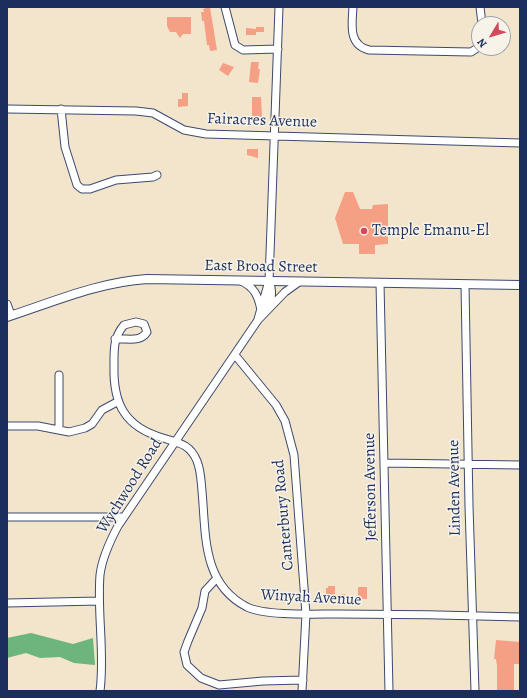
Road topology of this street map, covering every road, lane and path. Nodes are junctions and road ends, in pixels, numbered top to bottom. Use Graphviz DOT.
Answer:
graph roads {
  1 [pos="225,7"];
  2 [pos="279,7"];
  3 [pos="353,7"];
  4 [pos="278,49"];
  5 [pos="471,52"];
  6 [pos="7,109"];
  7 [pos="61,109"];
  8 [pos="274,135"];
  9 [pos="520,143"];
  10 [pos="158,175"];
  11 [pos="241,281"];
  12 [pos="269,281"];
  13 [pos="299,282"];
  14 [pos="380,283"];
  15 [pos="465,285"];
  16 [pos="520,286"];
  17 [pos="7,304"];
  18 [pos="263,312"];
  19 [pos="9,316"];
  20 [pos="115,339"];
  21 [pos="235,355"];
  22 [pos="59,375"];
  23 [pos="117,402"];
  24 [pos="7,426"];
  25 [pos="59,429"];
  26 [pos="175,441"];
  27 [pos="384,463"];
  28 [pos="468,464"];
  29 [pos="520,465"];
  30 [pos="7,517"];
  31 [pos="123,517"];
  32 [pos="217,578"];
  33 [pos="99,601"];
  34 [pos="7,603"];
  35 [pos="306,614"];
  36 [pos="388,614"];
  37 [pos="474,615"];
  38 [pos="520,617"];
  39 [pos="302,680"];
  40 [pos="100,691"];
  41 [pos="302,691"];
  42 [pos="389,691"];
  43 [pos="475,691"];
  1 -- 4 [label="street"];
  2 -- 4 [label="street, Wychwood Road"];
  3 -- 5 [label="street"];
  4 -- 8 [label="street, Wychwood Road"];
  6 -- 7 [label="street, Fairacres Avenue"];
  7 -- 8 [label="street, Fairacres Avenue"];
  7 -- 10 [label="street"];
  8 -- 9 [label="street, Fairacres Avenue"];
  8 -- 12 [label="street, Wychwood Road"];
  11 -- 12 [label="street, East Broad Street"];
  11 -- 18 [label="street"];
  11 -- 19 [label="street, East Broad Street"];
  12 -- 13 [label="street, East Broad Street"];
  12 -- 18 [label="street, Wychwood Road"];
  13 -- 14 [label="street, East Broad Street"];
  13 -- 18 [label="street, Wychwood Road"];
  14 -- 15 [label="street, East Broad Street"];
  14 -- 27 [label="street, Jefferson Avenue"];
  15 -- 16 [label="street, East Broad Street"];
  15 -- 28 [label="street, Linden Avenue"];
  17 -- 19 [label="street"];
  18 -- 21 [label="street, Wychwood Road"];
  20 -- 23 [label="street"];
  21 -- 26 [label="street, Wychwood Road"];
  21 -- 35 [label="street, Canterbury Road"];
  22 -- 25 [label="street"];
  23 -- 25 [label="street"];
  23 -- 26 [label="street, Winyah Avenue"];
  24 -- 25 [label="street"];
  26 -- 31 [label="street, Wychwood Road"];
  26 -- 32 [label="street, Winyah Avenue"];
  27 -- 28 [label="street"];
  27 -- 36 [label="street, Jefferson Avenue"];
  28 -- 29 [label="street"];
  28 -- 37 [label="street, Linden Avenue"];
  30 -- 31 [label="street"];
  31 -- 33 [label="street, Wychwood Road"];
  32 -- 35 [label="street, Winyah Avenue"];
  32 -- 39 [label="street"];
  33 -- 34 [label="street"];
  33 -- 40 [label="street, Wychwood Road"];
  35 -- 36 [label="street, Winyah Avenue"];
  35 -- 39 [label="street, Canterbury Road"];
  36 -- 37 [label="street, Winyah Avenue"];
  36 -- 42 [label="street, Jefferson Avenue"];
  37 -- 38 [label="street, Winyah Avenue"];
  37 -- 43 [label="street, Linden Avenue"];
  39 -- 41 [label="street, Canterbury Road"];
}
